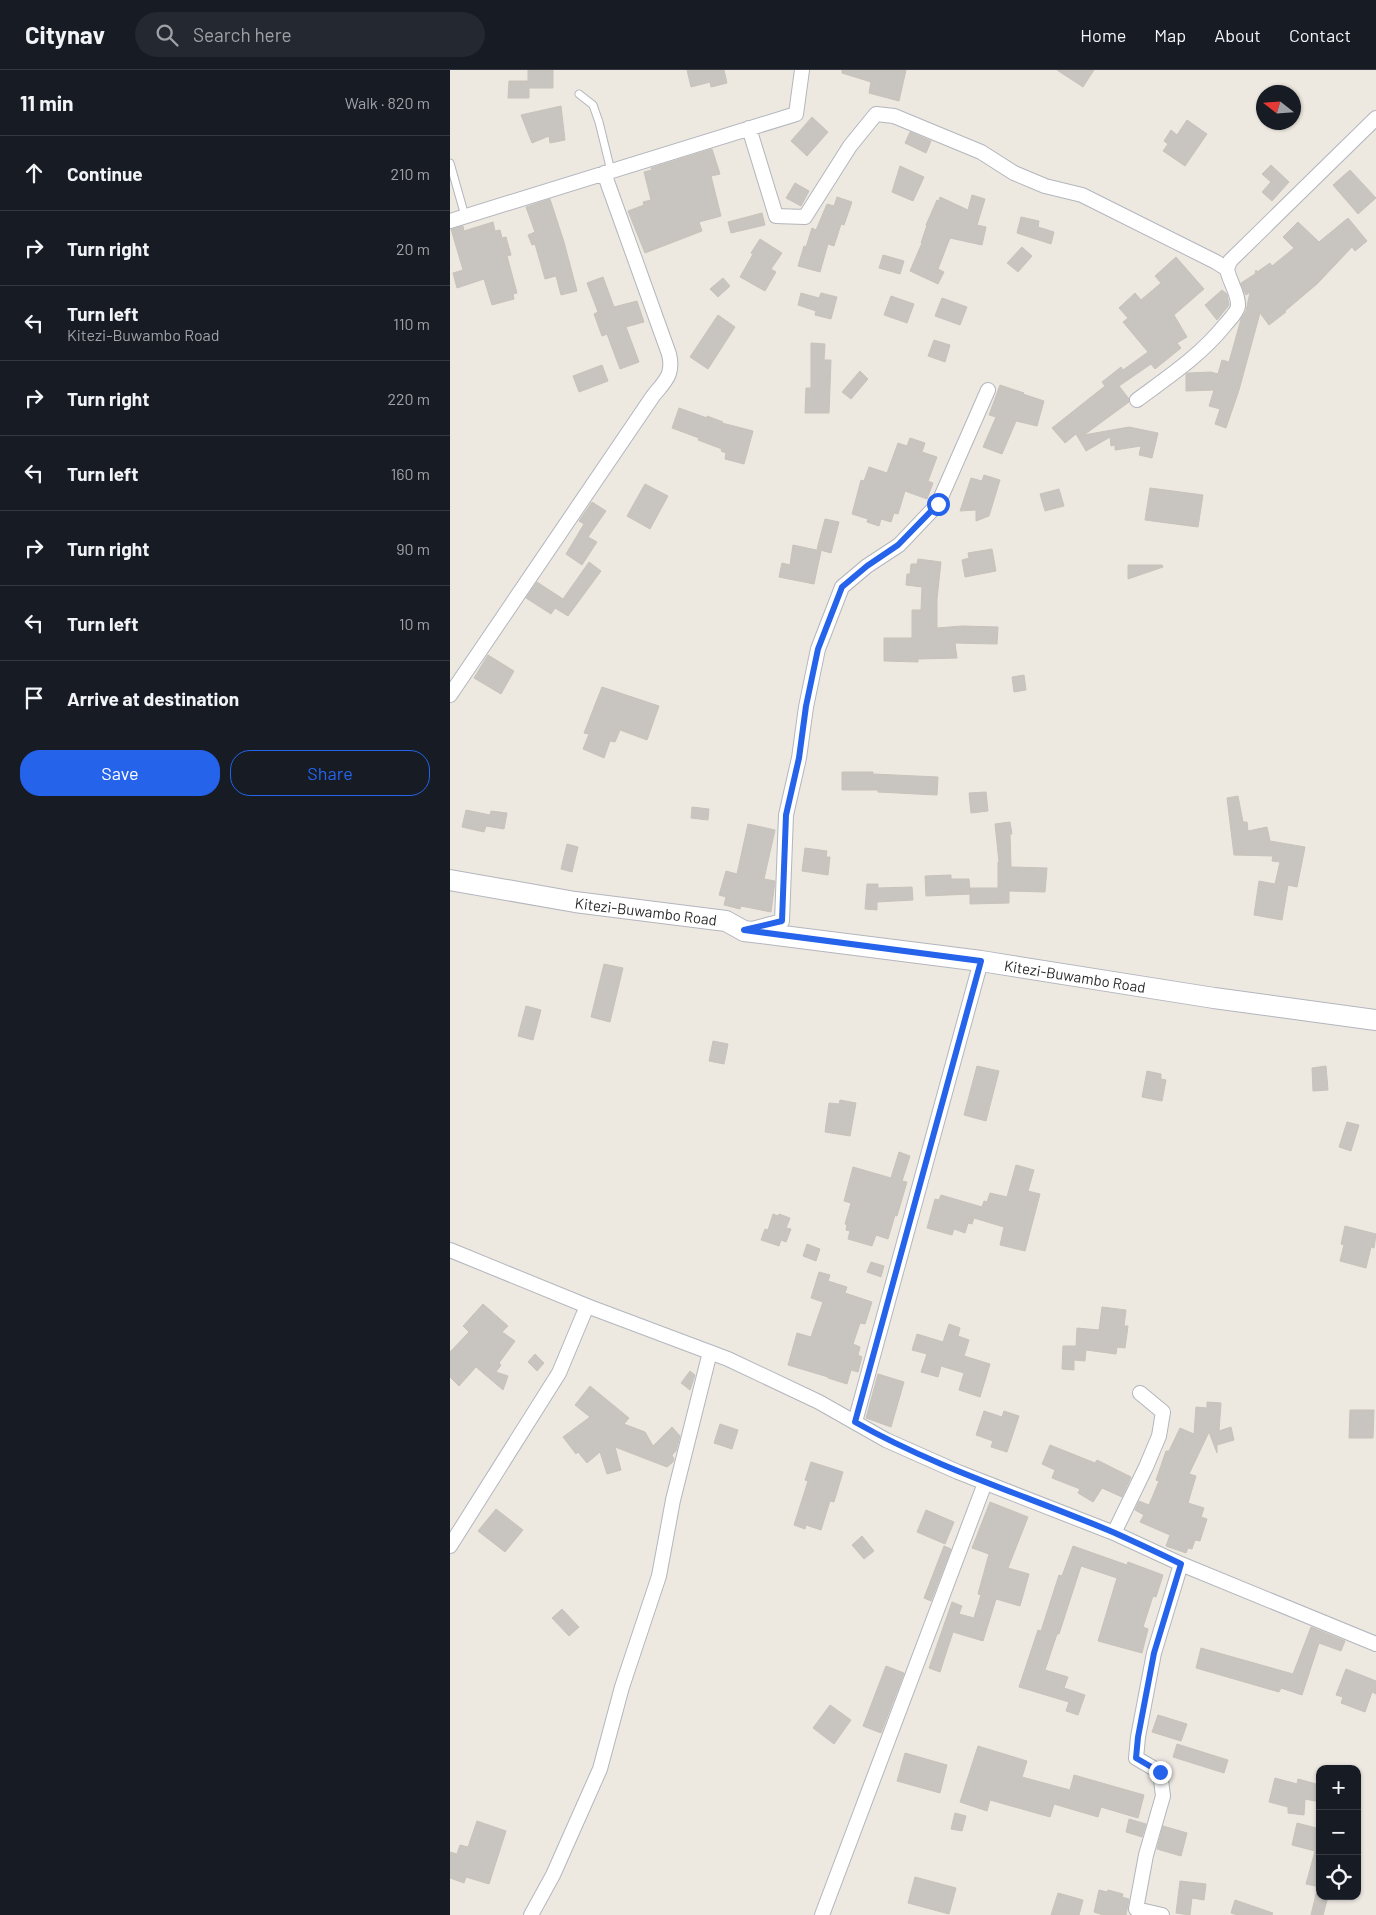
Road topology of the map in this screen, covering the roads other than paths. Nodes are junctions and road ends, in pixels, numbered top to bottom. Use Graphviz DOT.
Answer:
graph roads {
  1 [pos="802,70"];
  2 [pos="579,94"];
  3 [pos="1376,118"];
  4 [pos="749,128"];
  5 [pos="450,163"];
  6 [pos="607,172"];
  7 [pos="465,216"];
  8 [pos="450,221"];
  9 [pos="1227,269"];
  10 [pos="988,390"];
  11 [pos="1137,400"];
  12 [pos="450,695"];
  13 [pos="450,880"];
  14 [pos="744,930"];
  15 [pos="981,961"];
  16 [pos="1376,1020"];
  17 [pos="450,1250"];
  18 [pos="587,1306"];
  19 [pos="710,1352"];
  20 [pos="1140,1393"];
  21 [pos="855,1422"];
  22 [pos="985,1483"];
  23 [pos="1114,1533"];
  24 [pos="450,1546"];
  25 [pos="1181,1564"];
  26 [pos="1376,1644"];
  27 [pos="531,1915"];
  28 [pos="822,1915"];
  29 [pos="1162,1915"];
  1 -- 4 [label="street"];
  2 -- 6 [label="lane"];
  3 -- 9 [label="street"];
  4 -- 6 [label="street"];
  4 -- 9 [label="street"];
  5 -- 7 [label="lane"];
  6 -- 7 [label="street"];
  6 -- 12 [label="street"];
  7 -- 8 [label="street"];
  9 -- 11 [label="street"];
  10 -- 14 [label="street"];
  13 -- 14 [label="street, Kitezi-Buwambo Road"];
  14 -- 15 [label="street, Kitezi-Buwambo Road"];
  15 -- 16 [label="street, Kitezi-Buwambo Road"];
  15 -- 21 [label="street"];
  17 -- 18 [label="street"];
  18 -- 19 [label="street"];
  18 -- 24 [label="street"];
  19 -- 21 [label="street"];
  19 -- 27 [label="street"];
  20 -- 23 [label="street"];
  21 -- 22 [label="street"];
  22 -- 23 [label="street"];
  22 -- 28 [label="street"];
  23 -- 25 [label="street"];
  25 -- 26 [label="street"];
  25 -- 29 [label="street"];
}
